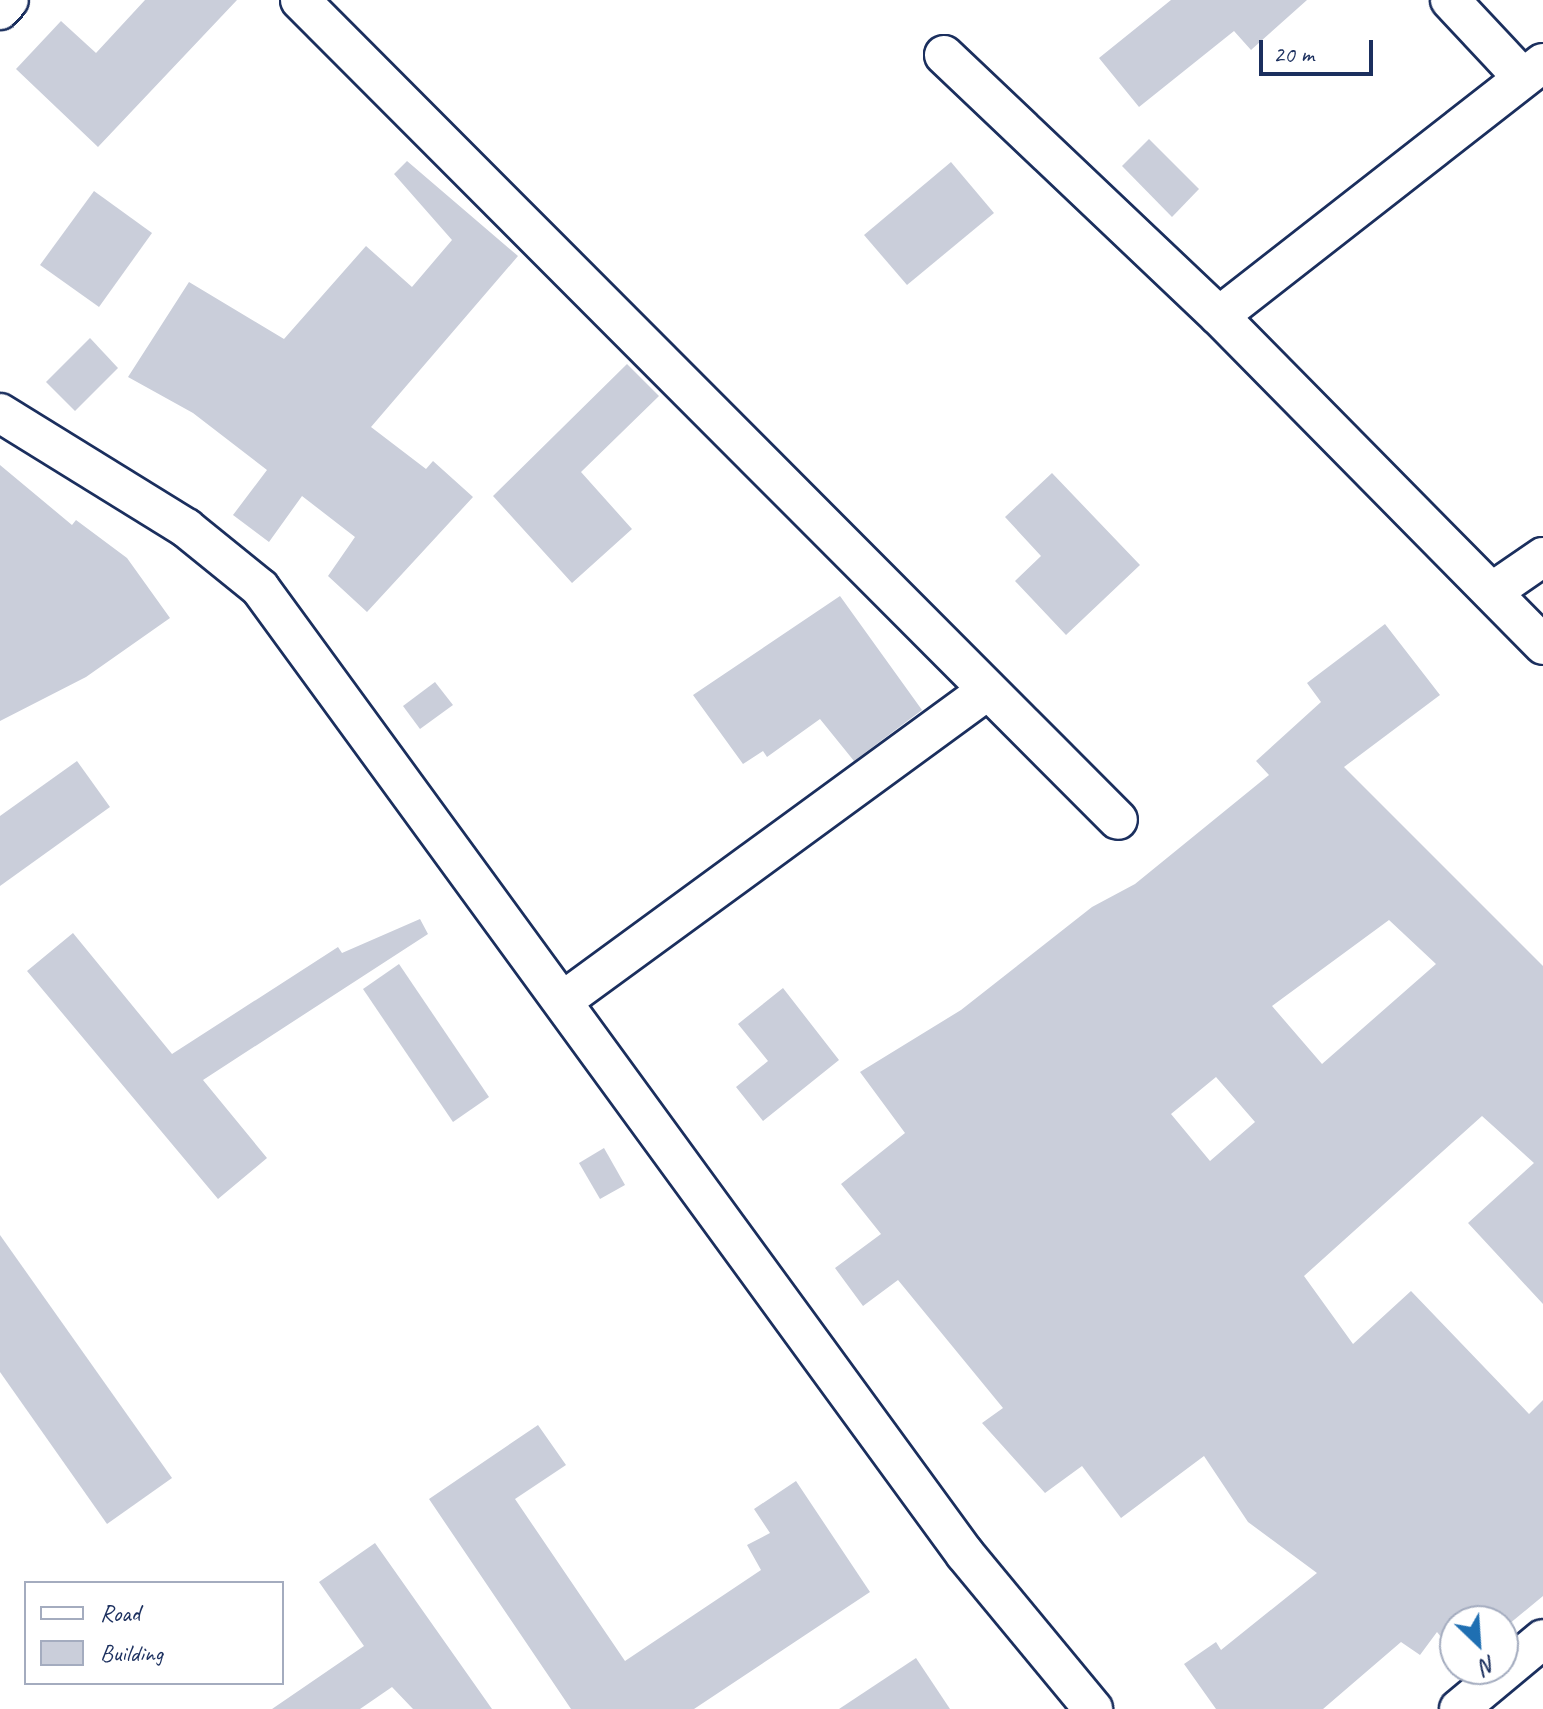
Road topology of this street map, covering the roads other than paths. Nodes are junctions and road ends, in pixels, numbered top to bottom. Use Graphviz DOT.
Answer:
graph roads {
  1 [pos="9,0"];
  2 [pos="300,0"];
  3 [pos="1450,0"];
  4 [pos="0,10"];
  5 [pos="944,55"];
  6 [pos="1533,70"];
  7 [pos="1219,316"];
  8 [pos="0,413"];
  9 [pos="1543,557"];
  10 [pos="1492,592"];
  11 [pos="1543,645"];
  12 [pos="988,690"];
  13 [pos="1118,820"];
  14 [pos="564,1000"];
  15 [pos="1543,1639"];
  16 [pos="1093,1709"];
  17 [pos="1459,1709"];
  1 -- 4 [label="street"];
  2 -- 12 [label="street"];
  3 -- 6 [label="street"];
  5 -- 7 [label="street"];
  6 -- 7 [label="street"];
  7 -- 10 [label="street"];
  8 -- 14 [label="street"];
  9 -- 10 [label="street"];
  10 -- 11 [label="street"];
  12 -- 13 [label="street"];
  12 -- 14 [label="street"];
  14 -- 16 [label="street"];
  15 -- 17 [label="street"];
}
